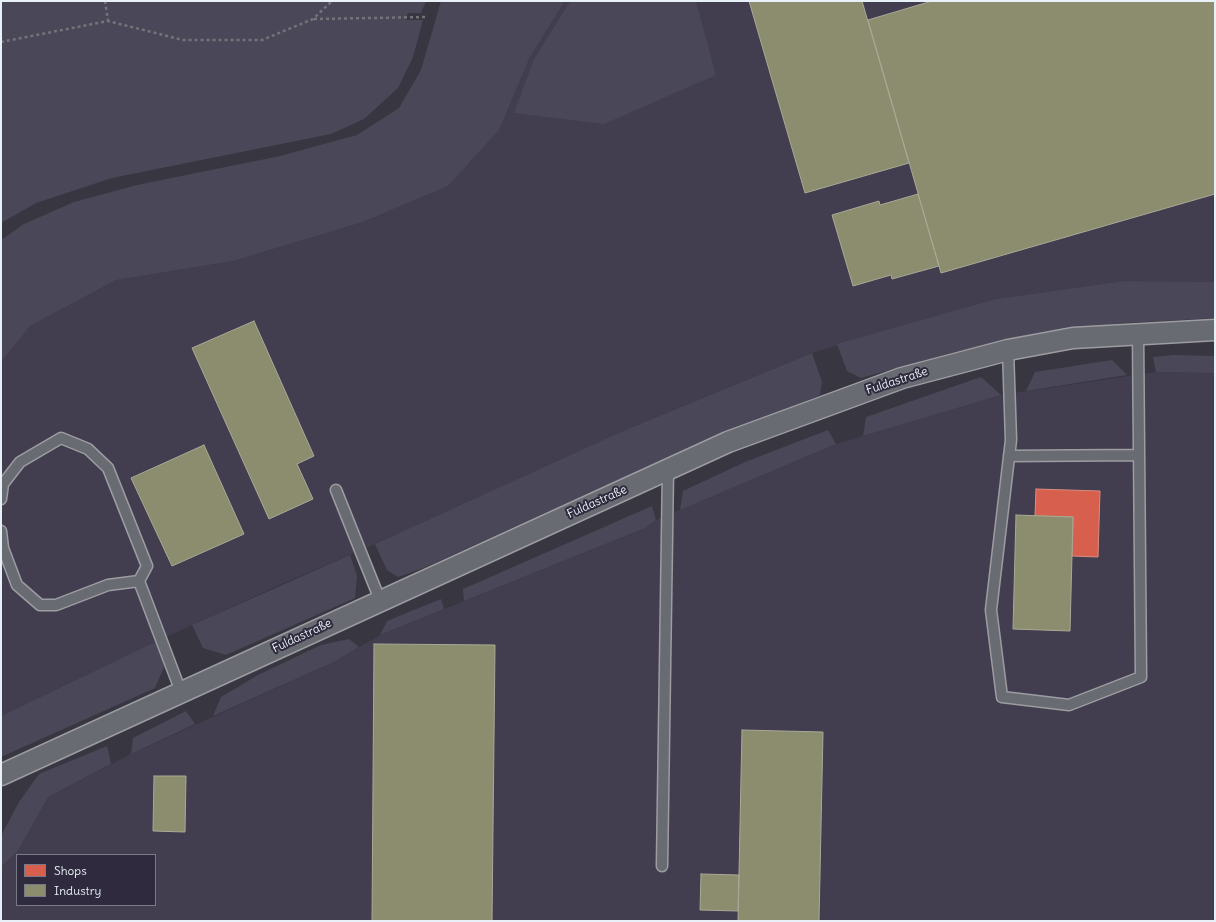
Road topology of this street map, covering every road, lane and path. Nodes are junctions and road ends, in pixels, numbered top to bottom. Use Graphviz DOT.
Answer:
graph roads {
  1 [pos="105,1"];
  2 [pos="332,1"];
  3 [pos="428,17"];
  4 [pos="313,19"];
  5 [pos="108,21"];
  6 [pos="1,42"];
  7 [pos="1215,330"];
  8 [pos="1138,334"];
  9 [pos="1008,350"];
  10 [pos="1139,455"];
  11 [pos="1009,456"];
  12 [pos="668,469"];
  13 [pos="336,490"];
  14 [pos="1,499"];
  15 [pos="1,531"];
  16 [pos="139,581"];
  17 [pos="380,600"];
  18 [pos="181,692"];
  19 [pos="5,774"];
  20 [pos="1,791"];
  21 [pos="662,866"];
  1 -- 5 [label="path"];
  2 -- 4 [label="path"];
  3 -- 4 [label="path"];
  4 -- 5 [label="path"];
  5 -- 6 [label="path"];
  7 -- 8 [label="street, Fuldastraße"];
  8 -- 9 [label="street, Fuldastraße"];
  8 -- 10 [label="lane"];
  9 -- 11 [label="lane"];
  9 -- 12 [label="street, Fuldastraße"];
  10 -- 11 [label="lane"];
  10 -- 11 [label="lane"];
  12 -- 17 [label="street, Fuldastraße"];
  12 -- 21 [label="lane"];
  13 -- 17 [label="lane"];
  14 -- 16 [label="lane"];
  15 -- 16 [label="lane"];
  16 -- 18 [label="lane"];
  17 -- 18 [label="street, Fuldastraße"];
  18 -- 19 [label="street, Fuldastraße"];
  19 -- 20 [label="street, Fuldastraße"];
}
